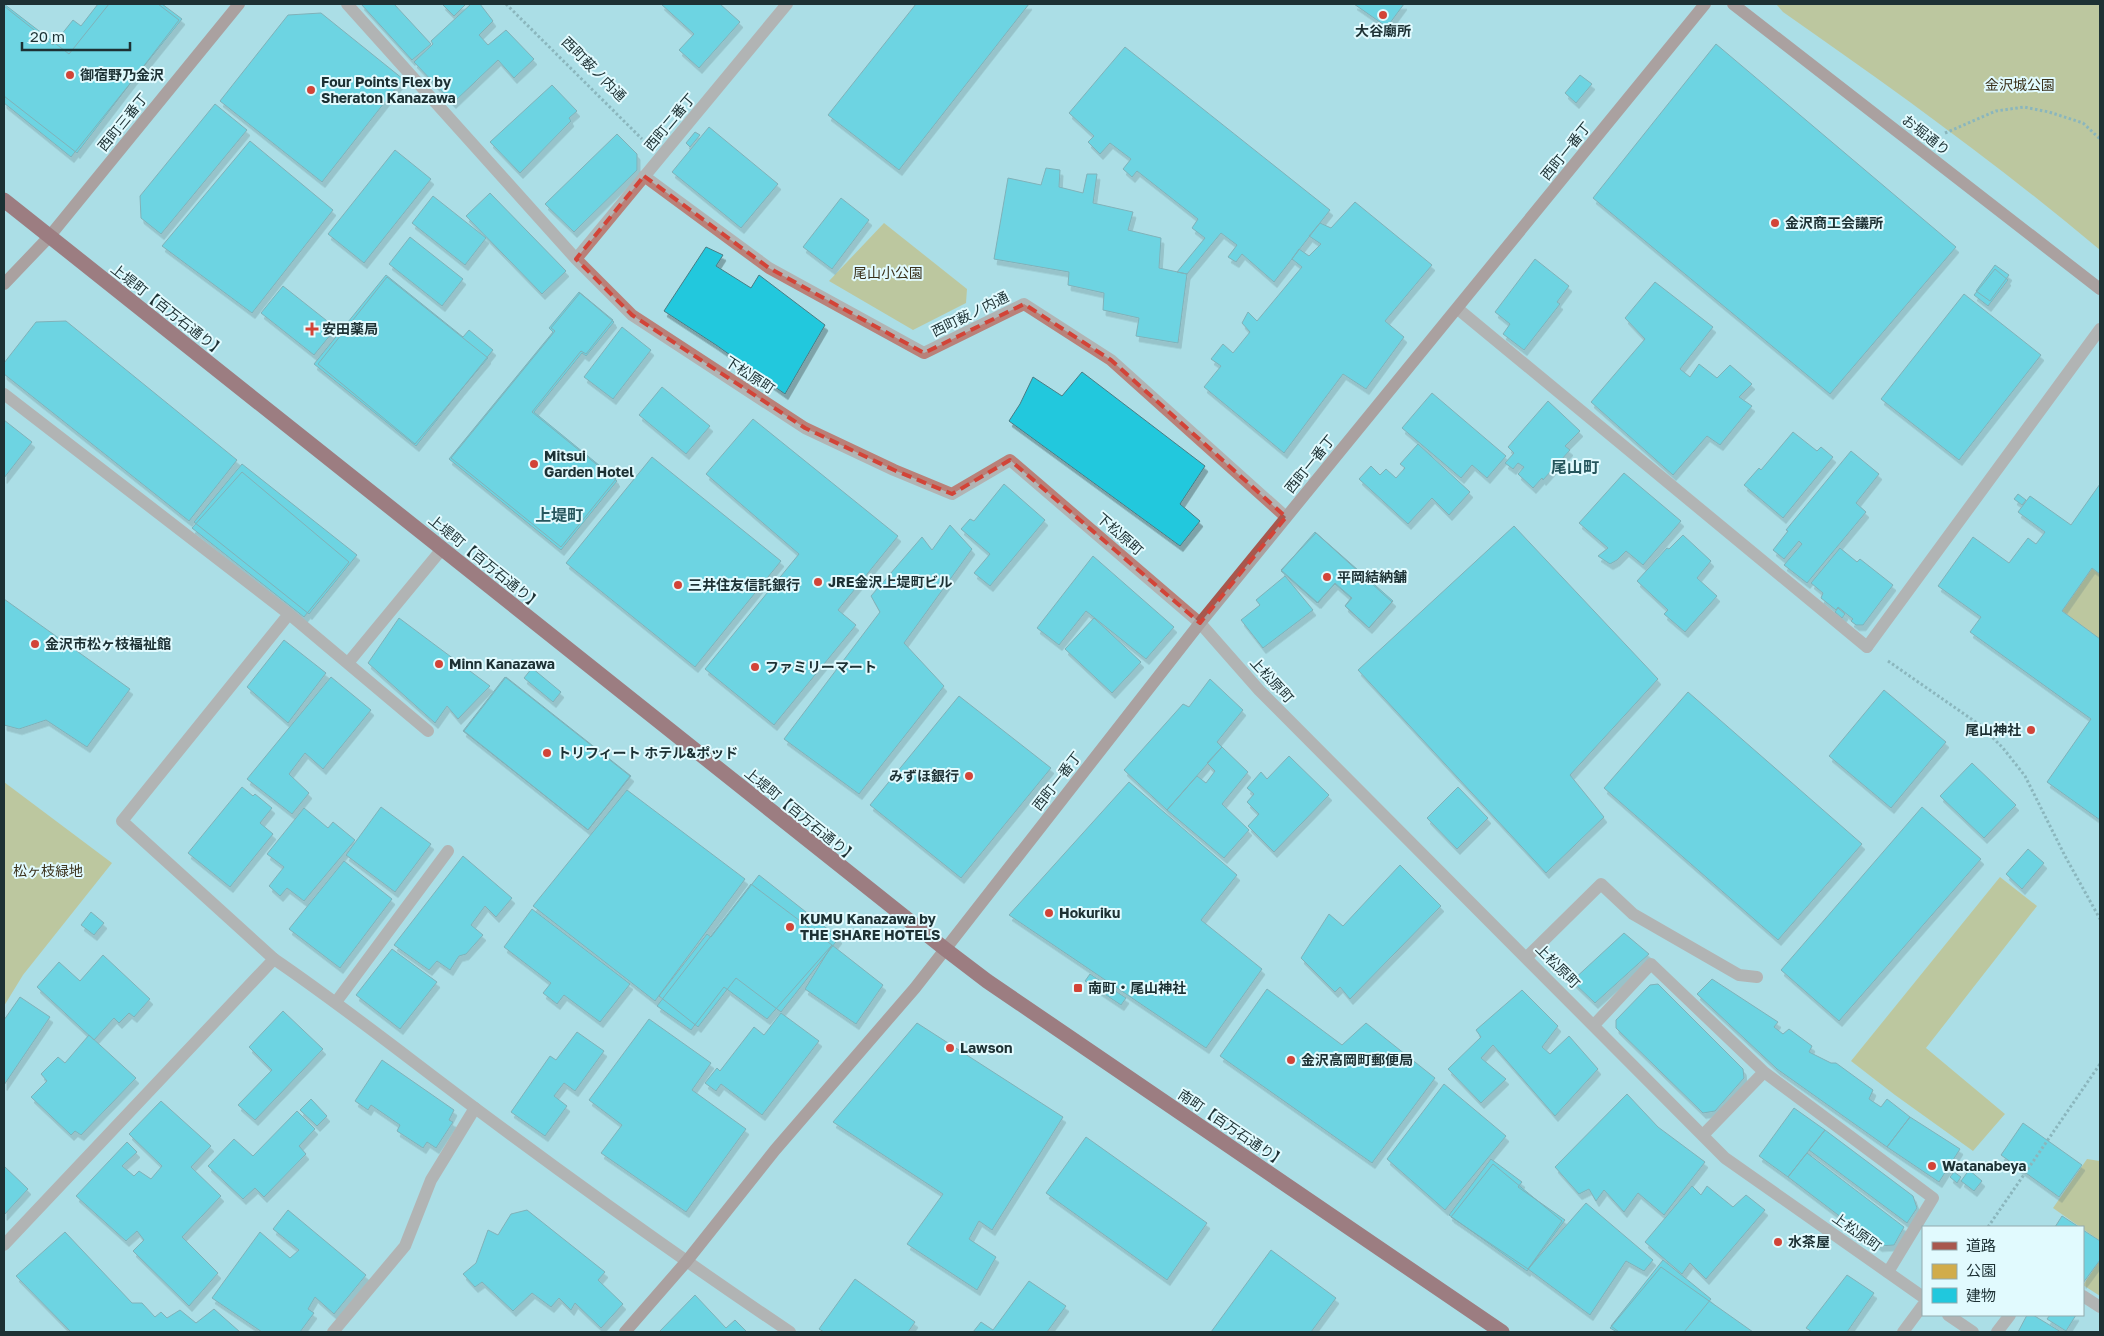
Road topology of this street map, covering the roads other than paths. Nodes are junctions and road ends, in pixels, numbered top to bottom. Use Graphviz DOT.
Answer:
graph roads {
  1 [pos="239,4"];
  2 [pos="347,4"];
  3 [pos="787,4"];
  4 [pos="1705,4"];
  5 [pos="1733,4"];
  6 [pos="644,176"];
  7 [pos="4,200"];
  8 [pos="49,237"];
  9 [pos="576,259"];
  10 [pos="4,284"];
  11 [pos="2100,289"];
  12 [pos="1458,308"];
  13 [pos="2100,329"];
  14 [pos="4,394"];
  15 [pos="1286,517"];
  16 [pos="442,549"];
  17 [pos="289,614"];
  18 [pos="1200,623"];
  19 [pos="348,663"];
  20 [pos="428,731"];
  21 [pos="448,852"];
  22 [pos="945,949"];
  23 [pos="1527,957"];
  24 [pos="274,959"];
  25 [pos="1757,977"];
  26 [pos="336,1002"];
  27 [pos="1594,1024"];
  28 [pos="1764,1072"];
  29 [pos="475,1108"];
  30 [pos="1703,1135"];
  31 [pos="4,1245"];
  32 [pos="686,1262"];
  33 [pos="1888,1272"];
  34 [pos="1922,1296"];
  35 [pos="2084,1297"];
  36 [pos="1922,1306"];
  37 [pos="2100,1307"];
  38 [pos="1949,1316"];
  39 [pos="2009,1316"];
  40 [pos="1969,1331"];
  41 [pos="333,1332"];
  42 [pos="625,1332"];
  43 [pos="790,1332"];
  44 [pos="1502,1332"];
  45 [pos="1903,1332"];
  46 [pos="1997,1332"];
  1 -- 8 [label="street, 西町三番丁"];
  2 -- 9 [label="street, 下松原町"];
  3 -- 6 [label="street, 西町二番丁"];
  4 -- 12 [label="street, 西町一番丁"];
  5 -- 11 [label="street, お堀通り"];
  6 -- 9 [label="street, 西町二番丁"];
  6 -- 15 [label="street, 西町薮ノ内通"];
  7 -- 8 [label="highway, 上堤町【百万石通り】"];
  8 -- 10 [label="street, 西町三番丁"];
  8 -- 16 [label="highway, 上堤町【百万石通り】"];
  9 -- 18 [label="street, 下松原町"];
  12 -- 13 [label="street"];
  12 -- 15 [label="street, 西町一番丁"];
  14 -- 17 [label="street"];
  15 -- 18 [label="street, 西町一番丁"];
  16 -- 19 [label="street"];
  16 -- 22 [label="highway, 上堤町【百万石通り】"];
  17 -- 19 [label="street"];
  17 -- 24 [label="street"];
  18 -- 22 [label="street, 西町一番丁"];
  18 -- 23 [label="street, 上松原町"];
  19 -- 20 [label="street"];
  21 -- 26 [label="street"];
  22 -- 32 [label="street, 西町一番丁"];
  22 -- 44 [label="highway, 南町【百万石通り】"];
  23 -- 25 [label="street"];
  23 -- 27 [label="street, 上松原町"];
  24 -- 26 [label="street"];
  24 -- 31 [label="street"];
  26 -- 29 [label="street"];
  27 -- 28 [label="street"];
  27 -- 30 [label="street, 上松原町"];
  28 -- 30 [label="street"];
  28 -- 33 [label="street"];
  29 -- 32 [label="street"];
  29 -- 41 [label="street"];
  30 -- 33 [label="street, 上松原町"];
  32 -- 42 [label="street, 西町一番丁"];
  32 -- 43 [label="street"];
  33 -- 34 [label="street, 上松原町"];
  35 -- 37 [label="street"];
  36 -- 45 [label="street"];
  38 -- 40 [label="street"];
  39 -- 46 [label="street"];
}
